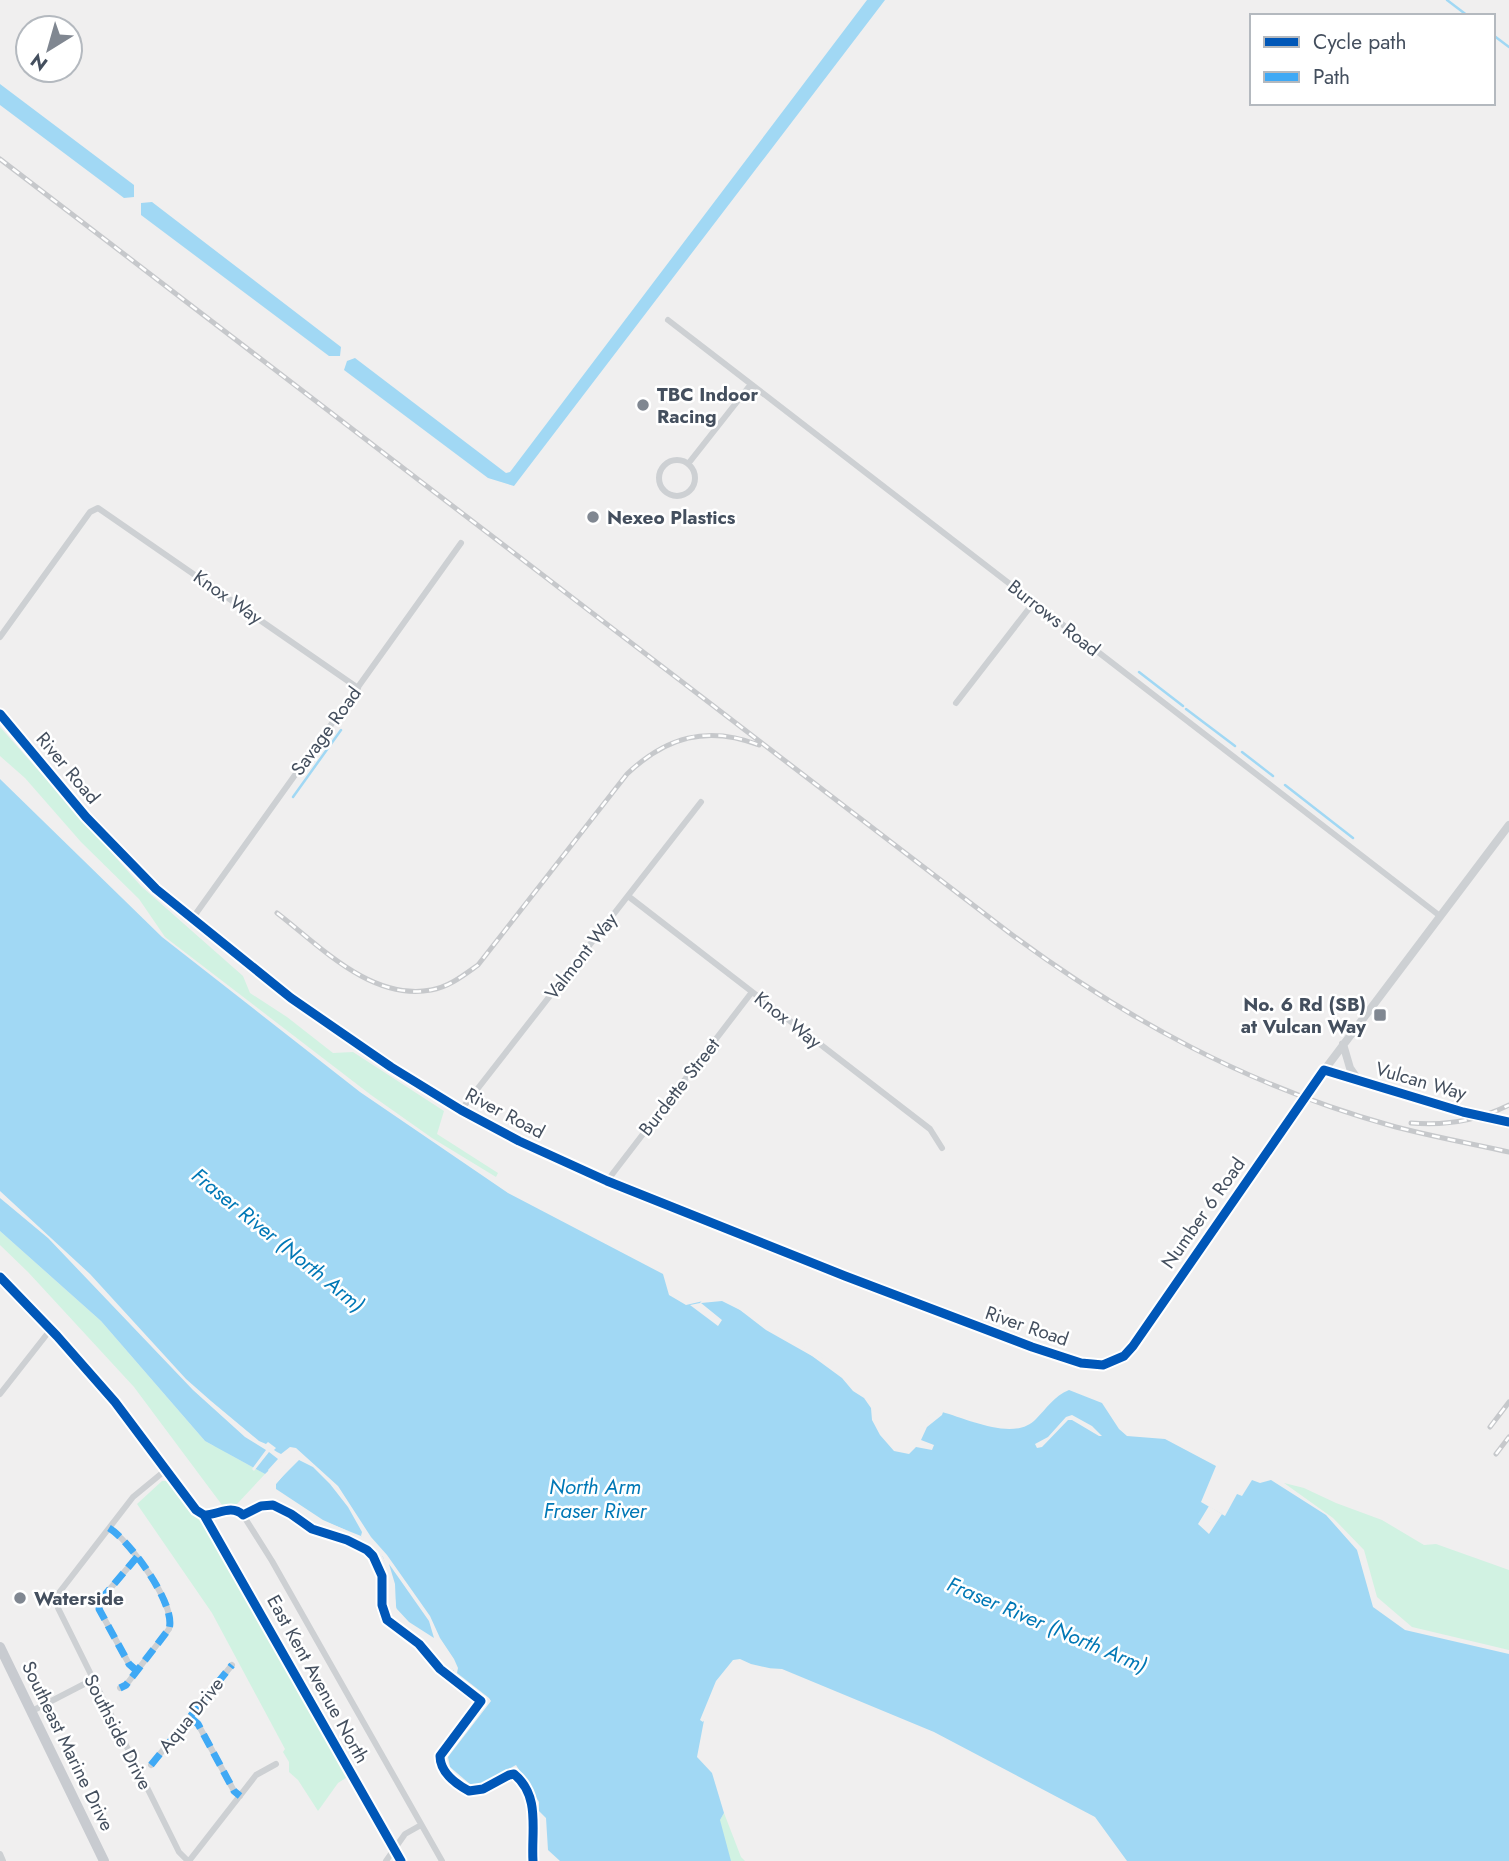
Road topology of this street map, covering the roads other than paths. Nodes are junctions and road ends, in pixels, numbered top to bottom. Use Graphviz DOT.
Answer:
graph roads {
  1 [pos="668,320"];
  2 [pos="751,384"];
  3 [pos="688,464"];
  4 [pos="460,543"];
  5 [pos="1034,602"];
  6 [pos="0,637"];
  7 [pos="358,688"];
  8 [pos="956,703"];
  9 [pos="0,714"];
  10 [pos="701,802"];
  11 [pos="1509,825"];
  12 [pos="628,896"];
  13 [pos="1440,916"];
  14 [pos="192,919"];
  15 [pos="752,992"];
  16 [pos="1343,1044"];
  17 [pos="1324,1070"];
  18 [pos="1359,1081"];
  19 [pos="461,1110"];
  20 [pos="1509,1122"];
  21 [pos="942,1148"];
  22 [pos="607,1181"];
  23 [pos="0,1277"];
  24 [pos="51,1329"];
  25 [pos="1103,1366"];
  26 [pos="0,1394"];
  27 [pos="167,1469"];
  28 [pos="109,1528"];
  29 [pos="136,1557"];
  30 [pos="0,1647"];
  31 [pos="232,1665"];
  32 [pos="137,1671"];
  33 [pos="92,1680"];
  34 [pos="120,1688"];
  35 [pos="32,1711"];
  36 [pos="191,1718"];
  37 [pos="151,1765"];
  38 [pos="276,1765"];
  39 [pos="351,1775"];
  40 [pos="240,1796"];
  41 [pos="421,1825"];
  42 [pos="395,1850"];
  43 [pos="0,1854"];
  44 [pos="3,1861"];
  45 [pos="104,1861"];
  46 [pos="188,1861"];
  47 [pos="386,1861"];
  48 [pos="401,1861"];
  49 [pos="442,1861"];
  1 -- 2 [label="street, Burrows Road"];
  2 -- 3 [label="street"];
  2 -- 5 [label="street, Burrows Road"];
  3 -- 3 [label="street"];
  4 -- 7 [label="street, Savage Road"];
  5 -- 8 [label="street"];
  5 -- 13 [label="street, Burrows Road"];
  6 -- 7 [label="street, Knox Way"];
  7 -- 14 [label="street, Savage Road"];
  9 -- 14 [label="street, River Road"];
  10 -- 12 [label="street, Valmont Way"];
  11 -- 13 [label="street, Number 6 Road"];
  12 -- 15 [label="street, Knox Way"];
  12 -- 19 [label="street, Valmont Way"];
  13 -- 16 [label="street, Number 6 Road"];
  14 -- 19 [label="street, River Road"];
  15 -- 21 [label="street, Knox Way"];
  15 -- 22 [label="street, Burdette Street"];
  16 -- 17 [label="street, Number 6 Road"];
  16 -- 18 [label="street"];
  17 -- 18 [label="street, Vulcan Way"];
  17 -- 25 [label="street, Number 6 Road"];
  18 -- 20 [label="street, Vulcan Way"];
  19 -- 22 [label="street, River Road"];
  22 -- 25 [label="street, River Road"];
  23 -- 24 [label="street"];
  24 -- 26 [label="street"];
  24 -- 27 [label="street"];
  27 -- 28 [label="street"];
  27 -- 41 [label="street"];
  28 -- 29 [label="street"];
  28 -- 33 [label="street, Southside Drive"];
  29 -- 32 [label="street"];
  29 -- 32 [label="street"];
  30 -- 35 [label="main road, Southeast Marine Drive"];
  31 -- 36 [label="street, Aqua Drive"];
  32 -- 34 [label="street"];
  33 -- 35 [label="street"];
  33 -- 46 [label="street, Southside Drive"];
  35 -- 45 [label="main road, Southeast Marine Drive"];
  36 -- 37 [label="street, Aqua Drive"];
  36 -- 40 [label="street"];
  38 -- 40 [label="street"];
  39 -- 42 [label="street, East Kent Avenue North"];
  40 -- 46 [label="street"];
  41 -- 42 [label="street"];
  41 -- 49 [label="street"];
  42 -- 47 [label="street"];
  42 -- 48 [label="street, East Kent Avenue North"];
  43 -- 44 [label="street"];
}
